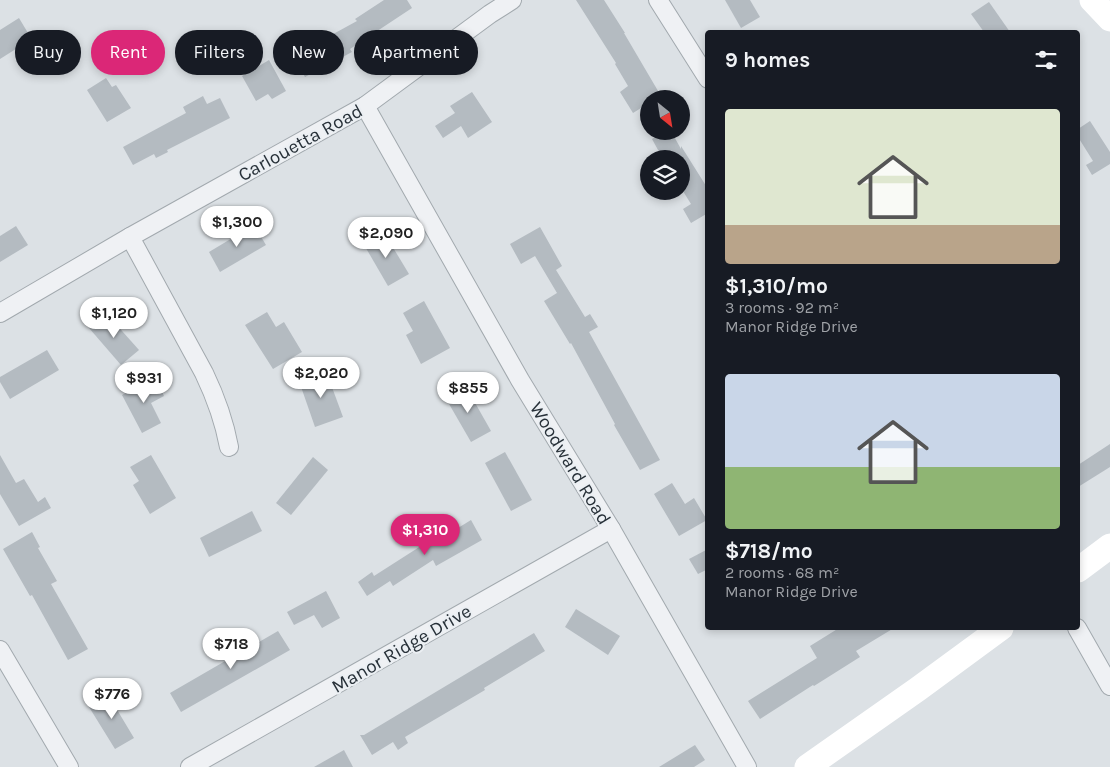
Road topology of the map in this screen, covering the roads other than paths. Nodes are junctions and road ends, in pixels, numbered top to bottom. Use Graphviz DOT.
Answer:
graph roads {
  1 [pos="512,0"];
  2 [pos="658,0"];
  3 [pos="705,74"];
  4 [pos="365,106"];
  5 [pos="130,237"];
  6 [pos="0,313"];
  7 [pos="229,447"];
  8 [pos="611,529"];
  9 [pos="1110,546"];
  10 [pos="1080,568"];
  11 [pos="998,630"];
  12 [pos="1078,630"];
  13 [pos="0,650"];
  14 [pos="1110,686"];
  15 [pos="69,767"];
  16 [pos="190,767"];
  17 [pos="747,767"];
  18 [pos="807,767"];
  1 -- 4 [label="street, Carlouetta Road"];
  2 -- 3 [label="street"];
  4 -- 5 [label="street, Carlouetta Road"];
  4 -- 8 [label="street, Woodward Road"];
  5 -- 6 [label="street, Carlouetta Road"];
  5 -- 7 [label="street"];
  8 -- 16 [label="street, Manor Ridge Drive"];
  8 -- 17 [label="street, Woodward Road"];
  9 -- 10 [label="street"];
  11 -- 18 [label="street"];
  12 -- 14 [label="street"];
  13 -- 15 [label="street"];
}
